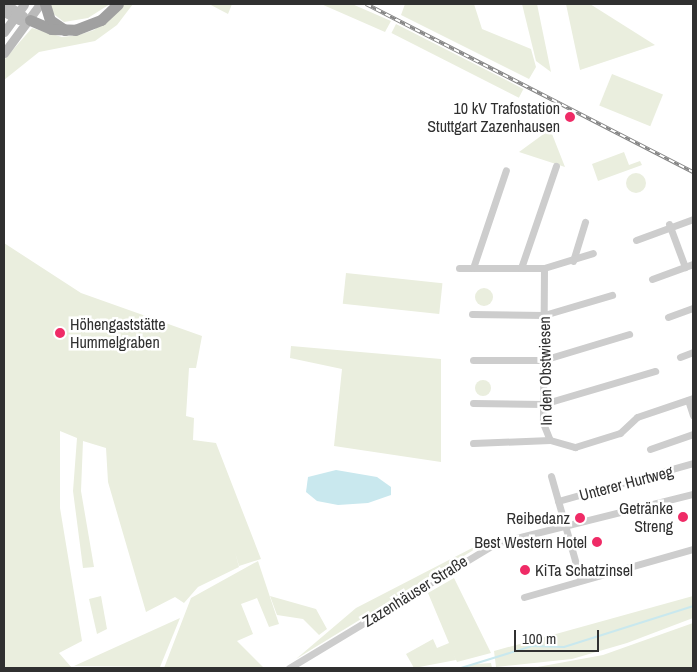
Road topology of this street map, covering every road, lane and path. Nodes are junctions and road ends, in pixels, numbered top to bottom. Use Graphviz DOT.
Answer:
graph roads {
  1 [pos="6,4"];
  2 [pos="24,4"];
  3 [pos="40,4"];
  4 [pos="45,4"];
  5 [pos="118,4"];
  6 [pos="4,12"];
  7 [pos="17,16"];
  8 [pos="30,20"];
  9 [pos="66,31"];
  10 [pos="4,32"];
  11 [pos="4,53"];
  12 [pos="556,166"];
  13 [pos="506,170"];
  14 [pos="693,219"];
  15 [pos="585,222"];
  16 [pos="670,225"];
  17 [pos="636,240"];
  18 [pos="593,253"];
  19 [pos="572,260"];
  20 [pos="693,264"];
  21 [pos="684,267"];
  22 [pos="459,268"];
  23 [pos="473,268"];
  24 [pos="521,268"];
  25 [pos="544,268"];
  26 [pos="652,279"];
  27 [pos="612,295"];
  28 [pos="693,308"];
  29 [pos="472,314"];
  30 [pos="544,315"];
  31 [pos="668,317"];
  32 [pos="629,334"];
  33 [pos="693,352"];
  34 [pos="680,357"];
  35 [pos="473,360"];
  36 [pos="544,360"];
  37 [pos="655,371"];
  38 [pos="691,399"];
  39 [pos="473,403"];
  40 [pos="544,404"];
  41 [pos="693,415"];
  42 [pos="693,434"];
  43 [pos="550,440"];
  44 [pos="473,443"];
  45 [pos="650,449"];
  46 [pos="693,463"];
  47 [pos="551,476"];
  48 [pos="693,494"];
  49 [pos="558,501"];
  50 [pos="563,526"];
  51 [pos="693,549"];
  52 [pos="580,578"];
  53 [pos="524,597"];
  54 [pos="289,668"];
  1 -- 7 [label="main road"];
  2 -- 7 [label="main road"];
  3 -- 8 [label="main road"];
  4 -- 9 [label="highway"];
  5 -- 9 [label="highway"];
  6 -- 7 [label="main road"];
  7 -- 8 [label="main road"];
  7 -- 10 [label="main road"];
  8 -- 9 [label="highway"];
  8 -- 11 [label="main road"];
  12 -- 24 [label="street"];
  13 -- 23 [label="street"];
  14 -- 16 [label="street"];
  15 -- 19 [label="street"];
  16 -- 17 [label="street"];
  16 -- 21 [label="street"];
  18 -- 19 [label="street"];
  19 -- 25 [label="street"];
  20 -- 21 [label="street"];
  21 -- 26 [label="street"];
  22 -- 23 [label="street"];
  23 -- 24 [label="street"];
  24 -- 25 [label="street"];
  25 -- 30 [label="street, In den Obstwiesen"];
  27 -- 30 [label="street"];
  28 -- 31 [label="street"];
  29 -- 30 [label="street"];
  30 -- 36 [label="street, In den Obstwiesen"];
  32 -- 36 [label="street"];
  33 -- 34 [label="street"];
  35 -- 36 [label="street"];
  36 -- 40 [label="street, In den Obstwiesen"];
  37 -- 40 [label="street"];
  38 -- 41 [label="street"];
  38 -- 43 [label="street, In den Obstwiesen"];
  39 -- 40 [label="street"];
  40 -- 43 [label="street, In den Obstwiesen"];
  42 -- 45 [label="street"];
  43 -- 44 [label="street"];
  46 -- 49 [label="street, Unterer Hurtweg"];
  47 -- 49 [label="street, Unterer Hurtweg"];
  48 -- 50 [label="street, Zazenhäuser Straße"];
  49 -- 50 [label="street, Unterer Hurtweg"];
  50 -- 52 [label="street, Unterer Hurtweg"];
  50 -- 54 [label="street, Zazenhäuser Straße"];
  51 -- 52 [label="street"];
  52 -- 53 [label="street"];
}
